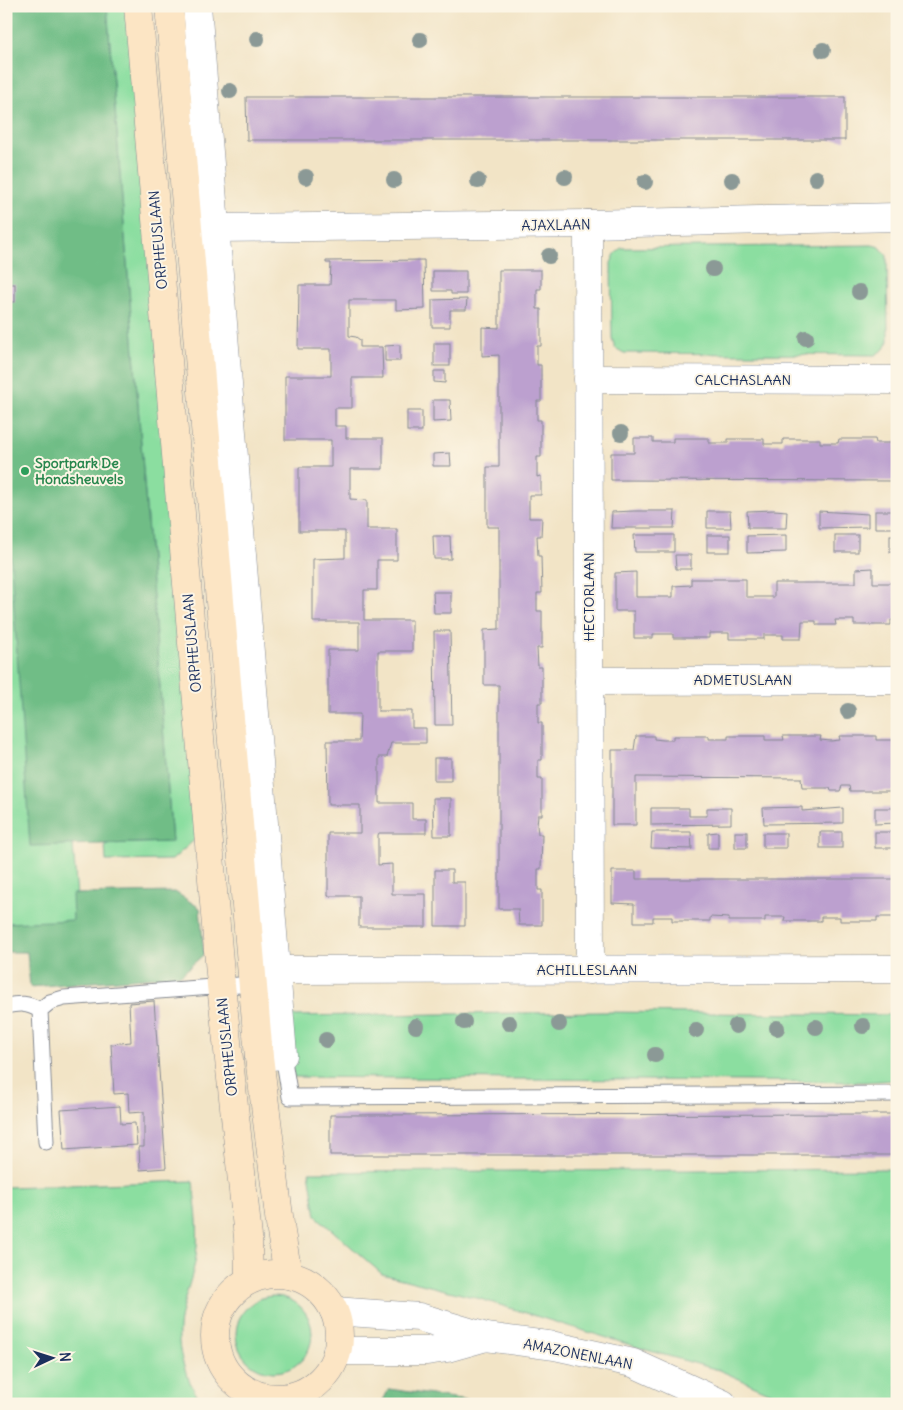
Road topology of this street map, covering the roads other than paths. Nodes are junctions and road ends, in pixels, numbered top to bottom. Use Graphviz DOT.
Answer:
graph roads {
  1 [pos="138,6"];
  2 [pos="169,6"];
  3 [pos="197,6"];
  4 [pos="897,217"];
  5 [pos="588,224"];
  6 [pos="214,228"];
  7 [pos="588,379"];
  8 [pos="897,380"];
  9 [pos="897,680"];
  10 [pos="589,681"];
  11 [pos="897,969"];
  12 [pos="277,970"];
  13 [pos="590,970"];
  14 [pos="253,984"];
  15 [pos="221,985"];
  16 [pos="6,1006"];
  17 [pos="40,1010"];
  18 [pos="271,1056"];
  19 [pos="897,1094"];
  20 [pos="46,1142"];
  21 [pos="288,1275"];
  22 [pos="249,1280"];
  23 [pos="334,1311"];
  24 [pos="486,1337"];
  25 [pos="337,1351"];
  26 [pos="258,1399"];
  27 [pos="301,1399"];
  28 [pos="723,1404"];
  1 -- 15 [label="main road, ORPHEUSLAAN"];
  2 -- 14 [label="main road"];
  3 -- 6 [label="street"];
  4 -- 5 [label="street, AJAXLAAN"];
  5 -- 6 [label="street, AJAXLAAN"];
  5 -- 7 [label="street, HECTORLAAN"];
  6 -- 12 [label="street"];
  7 -- 8 [label="street, CALCHASLAAN"];
  7 -- 10 [label="street, HECTORLAAN"];
  9 -- 10 [label="street, ADMETUSLAAN"];
  10 -- 13 [label="street, HECTORLAAN"];
  11 -- 13 [label="street, ACHILLESLAAN"];
  12 -- 13 [label="street, ACHILLESLAAN"];
  12 -- 18 [label="street"];
  14 -- 15 [label="lane"];
  14 -- 18 [label="main road"];
  15 -- 17 [label="lane"];
  15 -- 22 [label="main road, ORPHEUSLAAN"];
  16 -- 17 [label="lane"];
  17 -- 20 [label="lane"];
  18 -- 19 [label="lane"];
  18 -- 21 [label="main road"];
  21 -- 22 [label="main road"];
  21 -- 23 [label="main road"];
  22 -- 26 [label="main road"];
  23 -- 24 [label="street, AMAZONENLAAN"];
  23 -- 25 [label="main road"];
  24 -- 25 [label="street, AMAZONENLAAN"];
  24 -- 28 [label="street, AMAZONENLAAN"];
  25 -- 27 [label="main road"];
  26 -- 27 [label="main road"];
}
